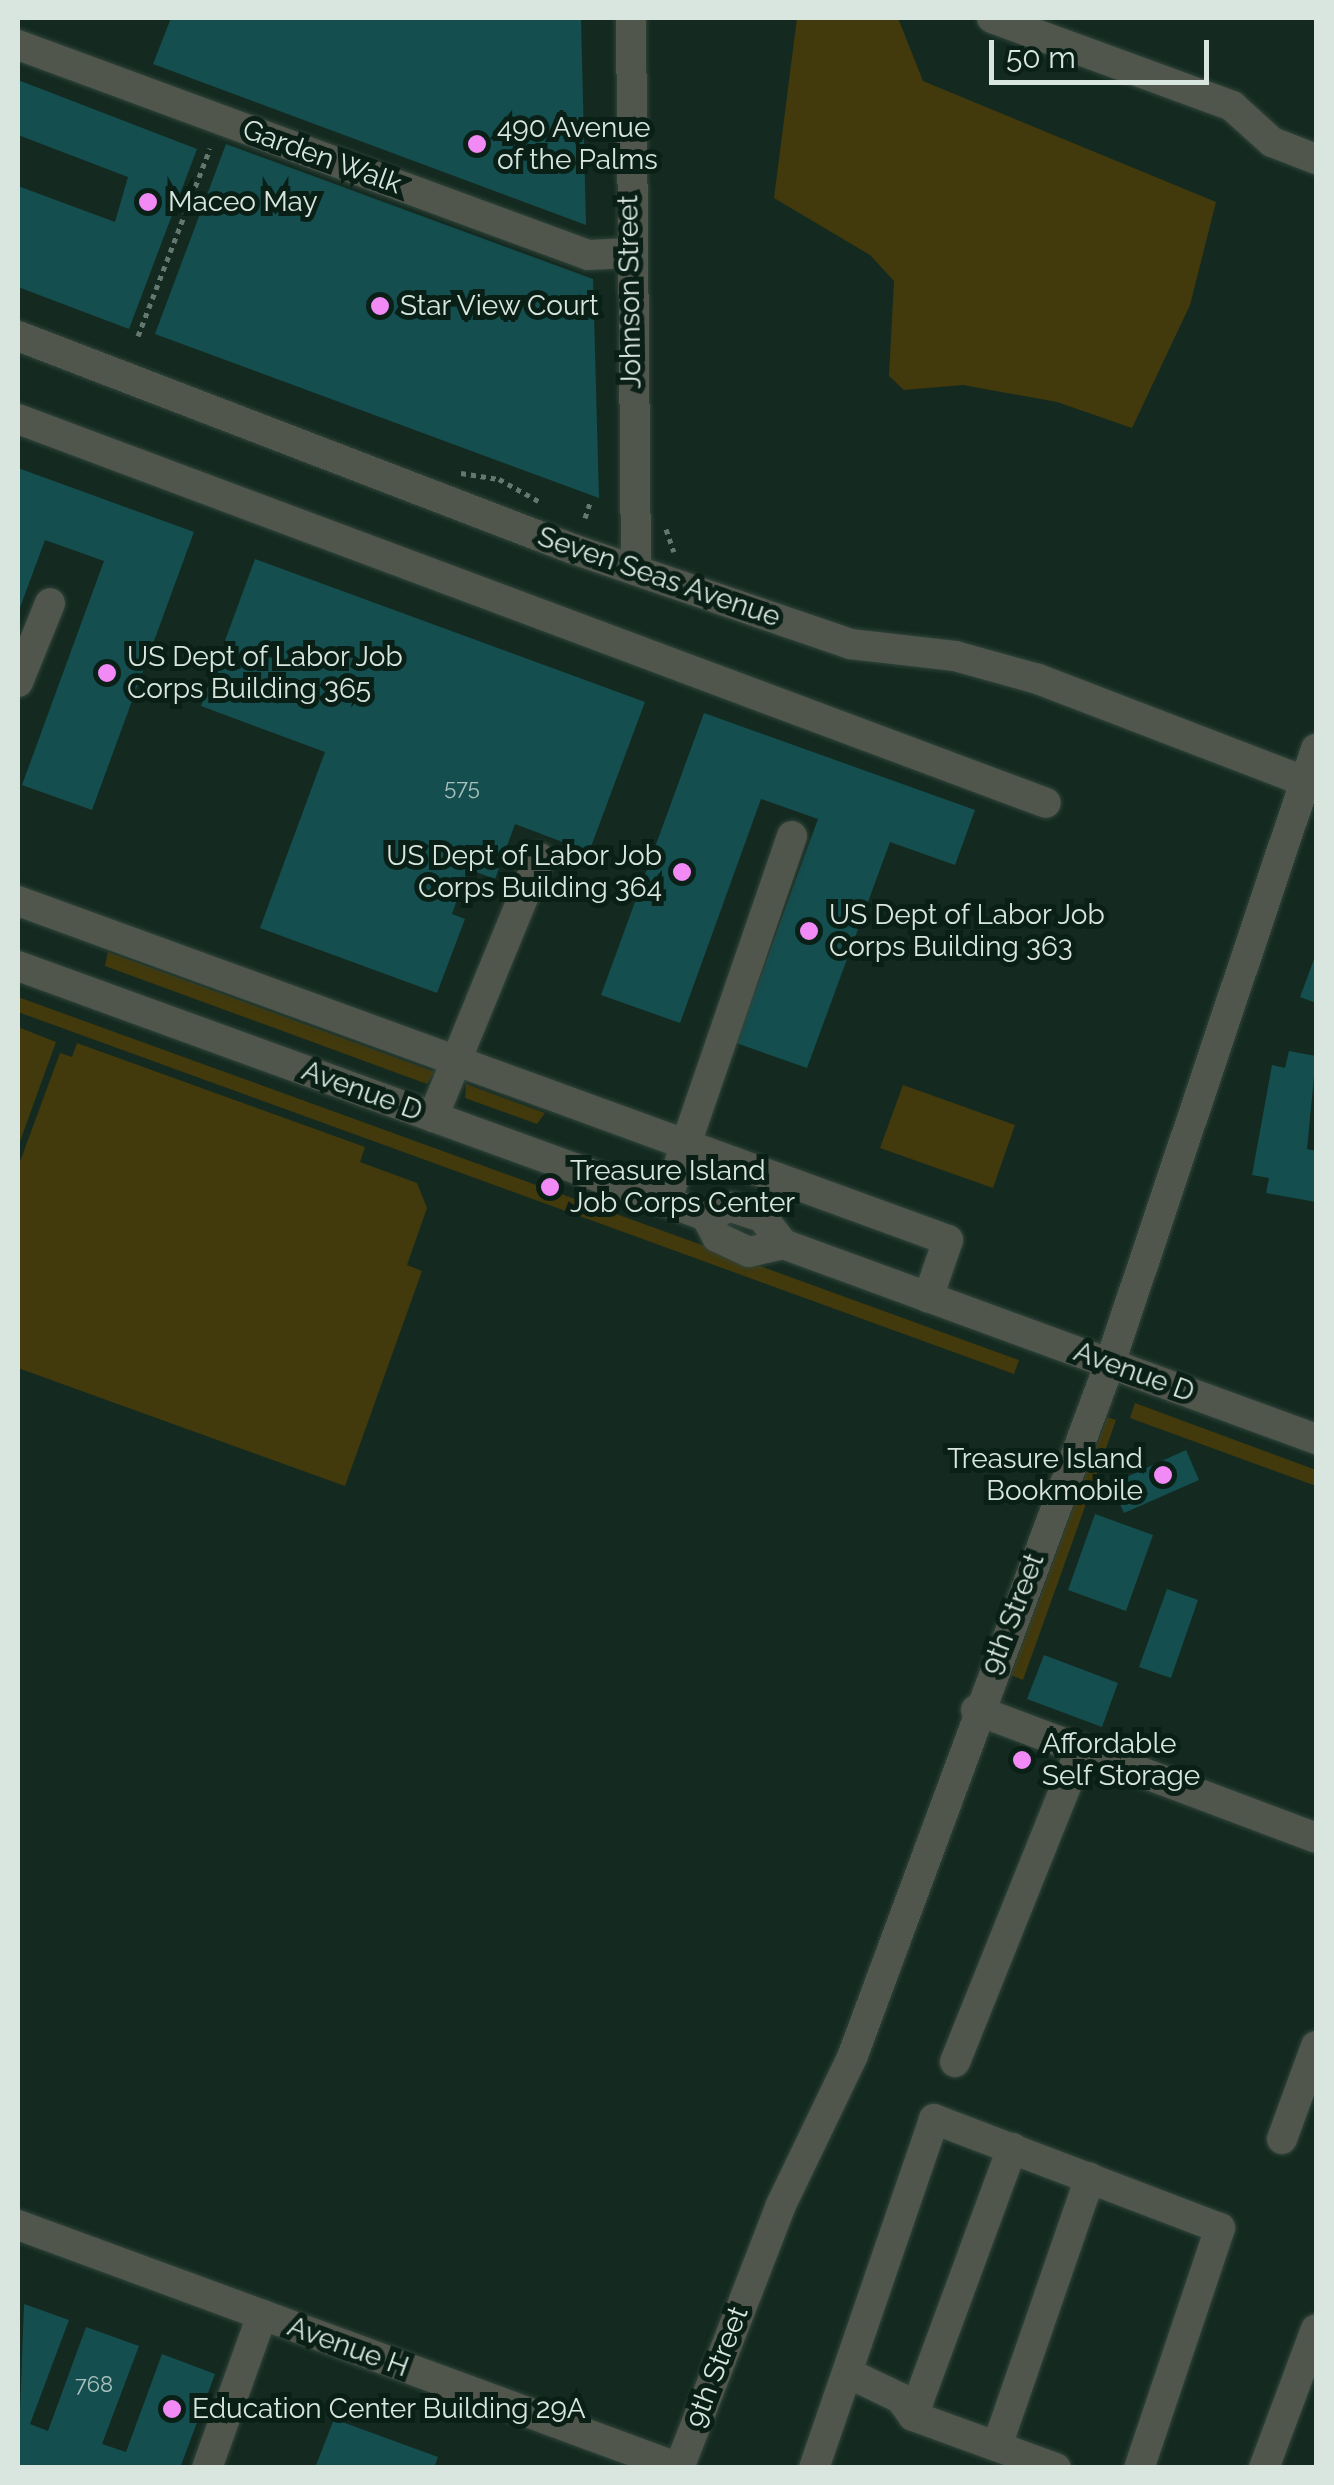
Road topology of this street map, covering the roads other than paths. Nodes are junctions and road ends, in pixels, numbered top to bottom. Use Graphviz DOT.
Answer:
graph roads {
  1 [pos="631,18"];
  2 [pos="992,18"];
  3 [pos="18,45"];
  4 [pos="1316,158"];
  5 [pos="628,253"];
  6 [pos="18,336"];
  7 [pos="18,419"];
  8 [pos="636,567"];
  9 [pos="50,603"];
  10 [pos="18,682"];
  11 [pos="1316,749"];
  12 [pos="1309,782"];
  13 [pos="1046,804"];
  14 [pos="792,836"];
  15 [pos="539,858"];
  16 [pos="18,902"];
  17 [pos="18,966"];
  18 [pos="456,1061"];
  19 [pos="433,1117"];
  20 [pos="686,1144"];
  21 [pos="666,1202"];
  22 [pos="928,1298"];
  23 [pos="1110,1363"];
  24 [pos="1316,1438"];
  25 [pos="976,1710"];
  26 [pos="1080,1749"];
  27 [pos="1316,1838"];
  28 [pos="1316,2046"];
  29 [pos="955,2062"];
  30 [pos="1282,2138"];
  31 [pos="1012,2148"];
  32 [pos="1090,2178"];
  33 [pos="18,2225"];
  34 [pos="262,2315"];
  35 [pos="1316,2330"];
  36 [pos="852,2375"];
  37 [pos="913,2416"];
  38 [pos="997,2446"];
  39 [pos="207,2468"];
  40 [pos="679,2468"];
  41 [pos="814,2468"];
  42 [pos="1056,2468"];
  43 [pos="1139,2468"];
  44 [pos="1264,2468"];
  1 -- 5 [label="street, Johnson Street"];
  2 -- 4 [label="street"];
  3 -- 5 [label="street, Garden Walk"];
  5 -- 8 [label="street, Johnson Street"];
  6 -- 8 [label="street, Seven Seas Avenue"];
  7 -- 13 [label="street"];
  8 -- 12 [label="street, Seven Seas Avenue"];
  9 -- 10 [label="street"];
  11 -- 12 [label="street, 9th Street"];
  12 -- 23 [label="street, 9th Street"];
  14 -- 20 [label="street"];
  15 -- 18 [label="street"];
  16 -- 18 [label="street"];
  17 -- 19 [label="street, Avenue D"];
  18 -- 19 [label="street"];
  18 -- 20 [label="street"];
  19 -- 21 [label="street, Avenue D"];
  20 -- 21 [label="street"];
  20 -- 22 [label="street"];
  21 -- 22 [label="street, Avenue D"];
  22 -- 23 [label="street, Avenue D"];
  23 -- 24 [label="street, Avenue D"];
  23 -- 25 [label="street, 9th Street"];
  25 -- 26 [label="street"];
  25 -- 40 [label="street, 9th Street"];
  26 -- 27 [label="street"];
  26 -- 29 [label="street"];
  28 -- 30 [label="street"];
  31 -- 32 [label="street"];
  31 -- 36 [label="street"];
  31 -- 37 [label="street"];
  32 -- 38 [label="street"];
  32 -- 43 [label="street"];
  33 -- 34 [label="street, Avenue H"];
  34 -- 39 [label="street"];
  34 -- 40 [label="street, Avenue H"];
  35 -- 44 [label="street"];
  36 -- 37 [label="street"];
  36 -- 41 [label="street"];
  37 -- 38 [label="street"];
  38 -- 42 [label="street"];
}
